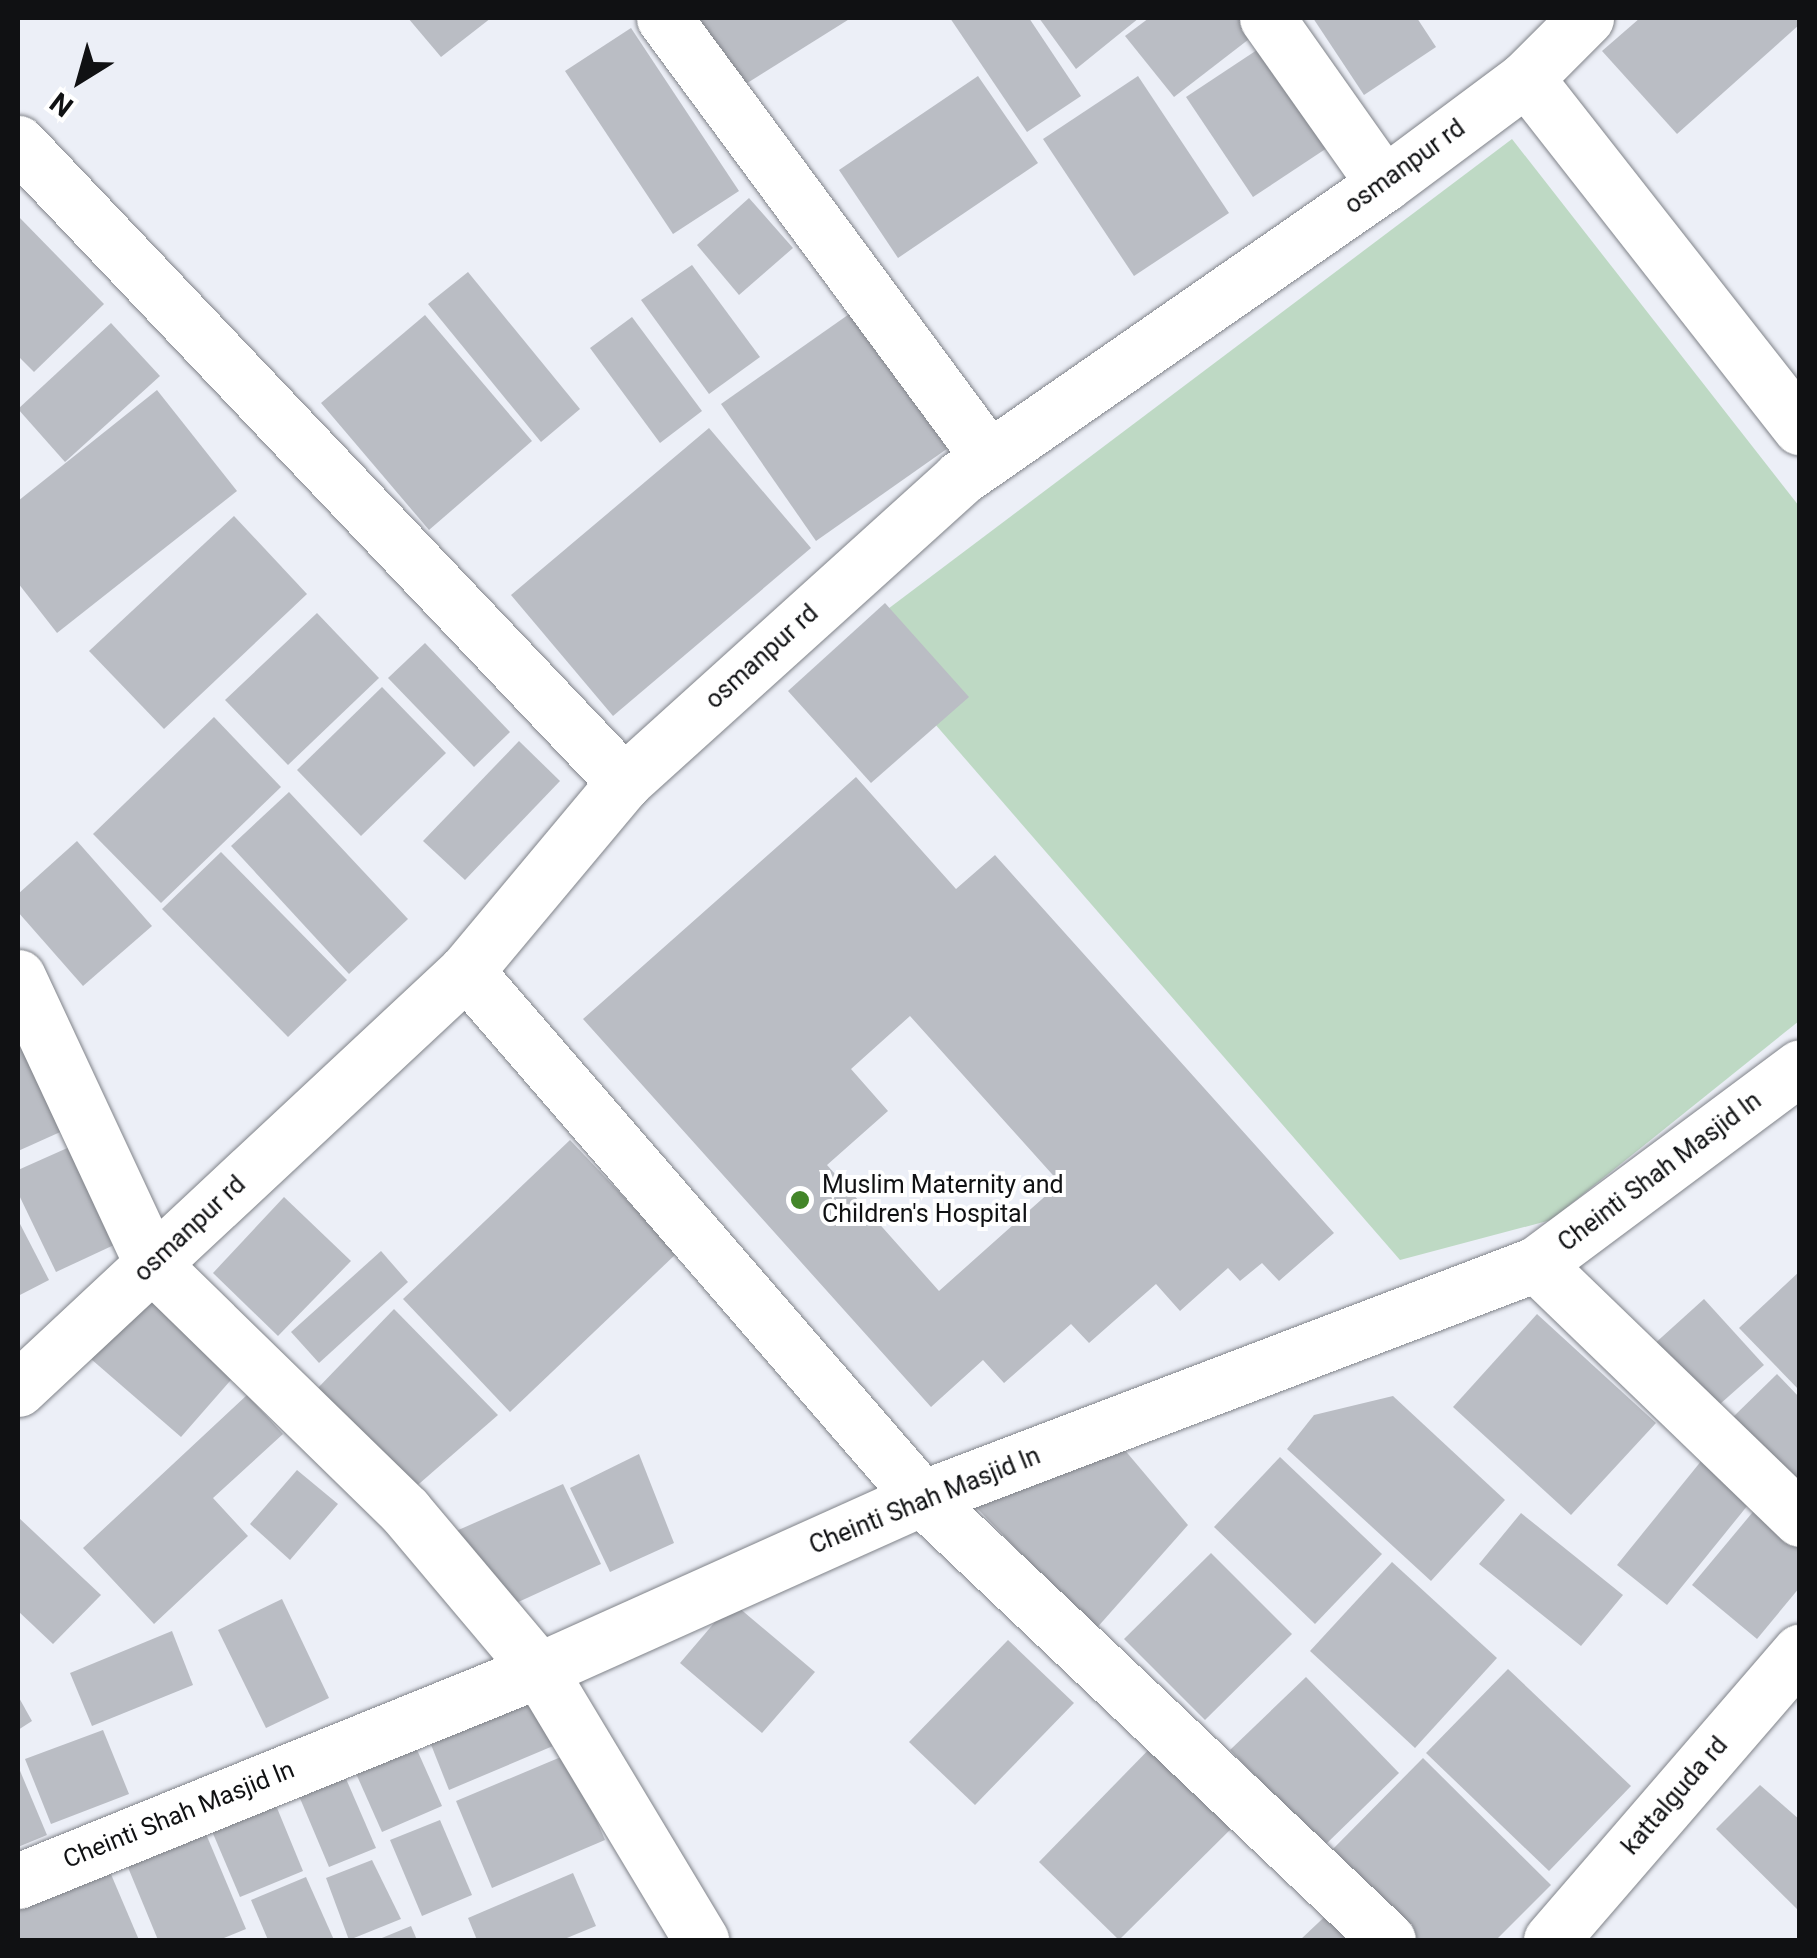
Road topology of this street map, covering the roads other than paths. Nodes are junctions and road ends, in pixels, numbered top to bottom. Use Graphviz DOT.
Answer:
graph roads {
  1 [pos="664,18"];
  2 [pos="1267,18"];
  3 [pos="1586,18"];
  4 [pos="1526,78"];
  5 [pos="18,143"];
  6 [pos="1384,184"];
  7 [pos="1800,428"];
  8 [pos="989,458"];
  9 [pos="624,782"];
  10 [pos="466,971"];
  11 [pos="18,976"];
  12 [pos="1800,1067"];
  13 [pos="152,1264"];
  14 [pos="1536,1264"];
  15 [pos="18,1389"];
  16 [pos="922,1498"];
  17 [pos="1800,1519"];
  18 [pos="1800,1652"];
  19 [pos="539,1670"];
  20 [pos="18,1881"];
  21 [pos="689,1937"];
  22 [pos="1388,1940"];
  23 [pos="1550,1940"];
  1 -- 8 [label="street"];
  2 -- 6 [label="street"];
  3 -- 4 [label="street, osmanpur rd"];
  4 -- 6 [label="street, osmanpur rd"];
  4 -- 7 [label="street"];
  5 -- 9 [label="street"];
  6 -- 8 [label="street, osmanpur rd"];
  8 -- 9 [label="street, osmanpur rd"];
  9 -- 10 [label="street, osmanpur rd"];
  10 -- 13 [label="street, osmanpur rd"];
  10 -- 16 [label="street"];
  11 -- 13 [label="street"];
  12 -- 14 [label="street, Cheinti Shah Masjid ln"];
  13 -- 15 [label="street, osmanpur rd"];
  13 -- 19 [label="street"];
  14 -- 16 [label="street, Cheinti Shah Masjid ln"];
  14 -- 17 [label="street"];
  16 -- 19 [label="street, Cheinti Shah Masjid ln"];
  16 -- 22 [label="street"];
  18 -- 23 [label="street, kattalguda rd"];
  19 -- 20 [label="street, Cheinti Shah Masjid ln"];
  19 -- 21 [label="street"];
}
